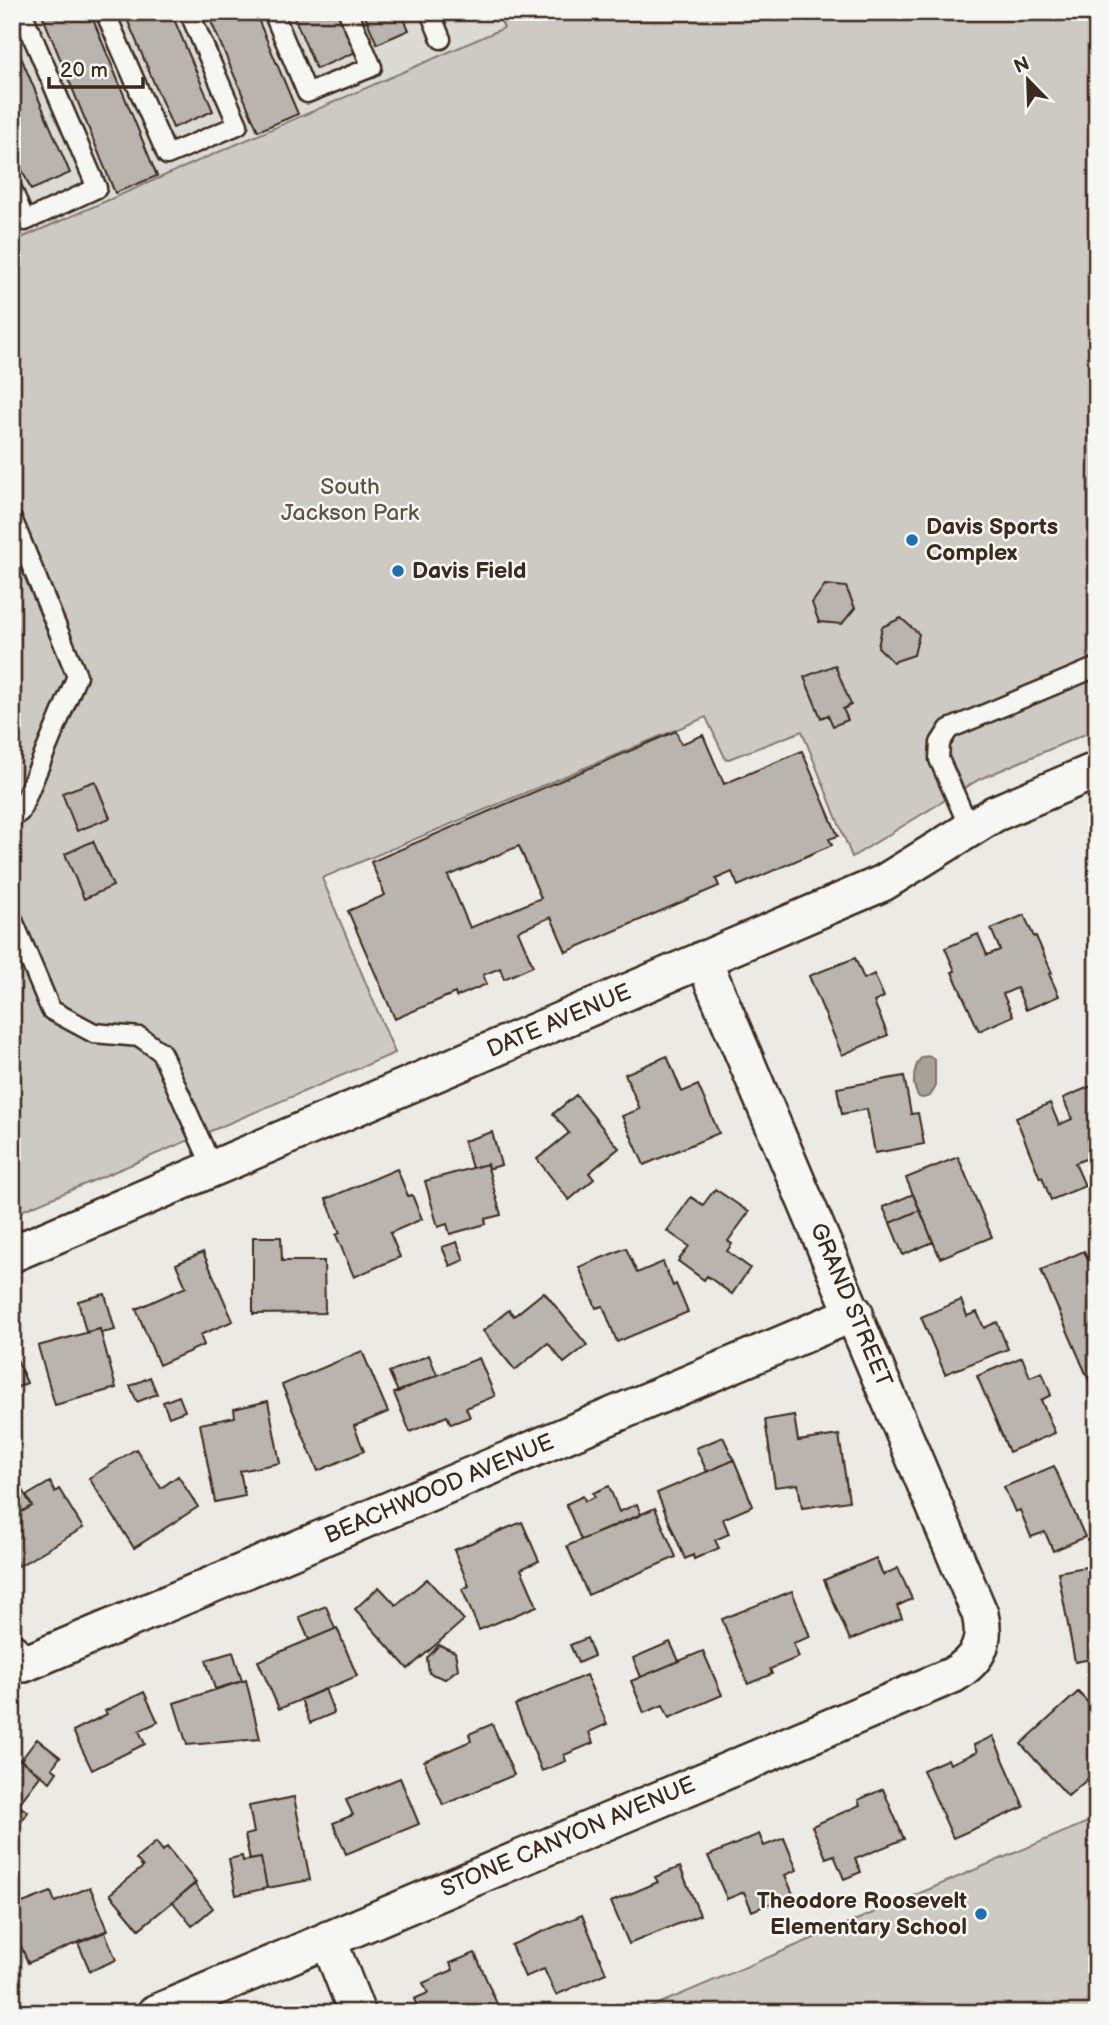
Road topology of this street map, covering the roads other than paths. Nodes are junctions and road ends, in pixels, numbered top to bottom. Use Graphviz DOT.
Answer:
graph roads {
  1 [pos="22,12"];
  2 [pos="105,12"];
  3 [pos="189,12"];
  4 [pos="273,12"];
  5 [pos="348,12"];
  6 [pos="429,12"];
  7 [pos="441,39"];
  8 [pos="12,189"];
  9 [pos="13,521"];
  10 [pos="1097,667"];
  11 [pos="1097,770"];
  12 [pos="12,818"];
  13 [pos="970,828"];
  14 [pos="12,918"];
  15 [pos="703,959"];
  16 [pos="213,1169"];
  17 [pos="12,1254"];
  18 [pos="855,1313"];
  19 [pos="977,1655"];
  20 [pos="18,1658"];
  21 [pos="328,1939"];
  22 [pos="155,2013"];
  23 [pos="357,2013"];
  1 -- 8 [label="lane"];
  2 -- 3 [label="lane"];
  4 -- 5 [label="lane"];
  6 -- 7 [label="lane"];
  9 -- 12 [label="lane"];
  10 -- 13 [label="lane"];
  11 -- 13 [label="street, DATE AVENUE"];
  13 -- 15 [label="street, DATE AVENUE"];
  14 -- 16 [label="lane"];
  15 -- 16 [label="street, DATE AVENUE"];
  15 -- 18 [label="street, GRAND STREET"];
  16 -- 17 [label="street, DATE AVENUE"];
  18 -- 19 [label="street, GRAND STREET"];
  18 -- 20 [label="street, BEACHWOOD AVENUE"];
  19 -- 21 [label="street, STONE CANYON AVENUE"];
  21 -- 22 [label="street, STONE CANYON AVENUE"];
  21 -- 23 [label="street"];
}
